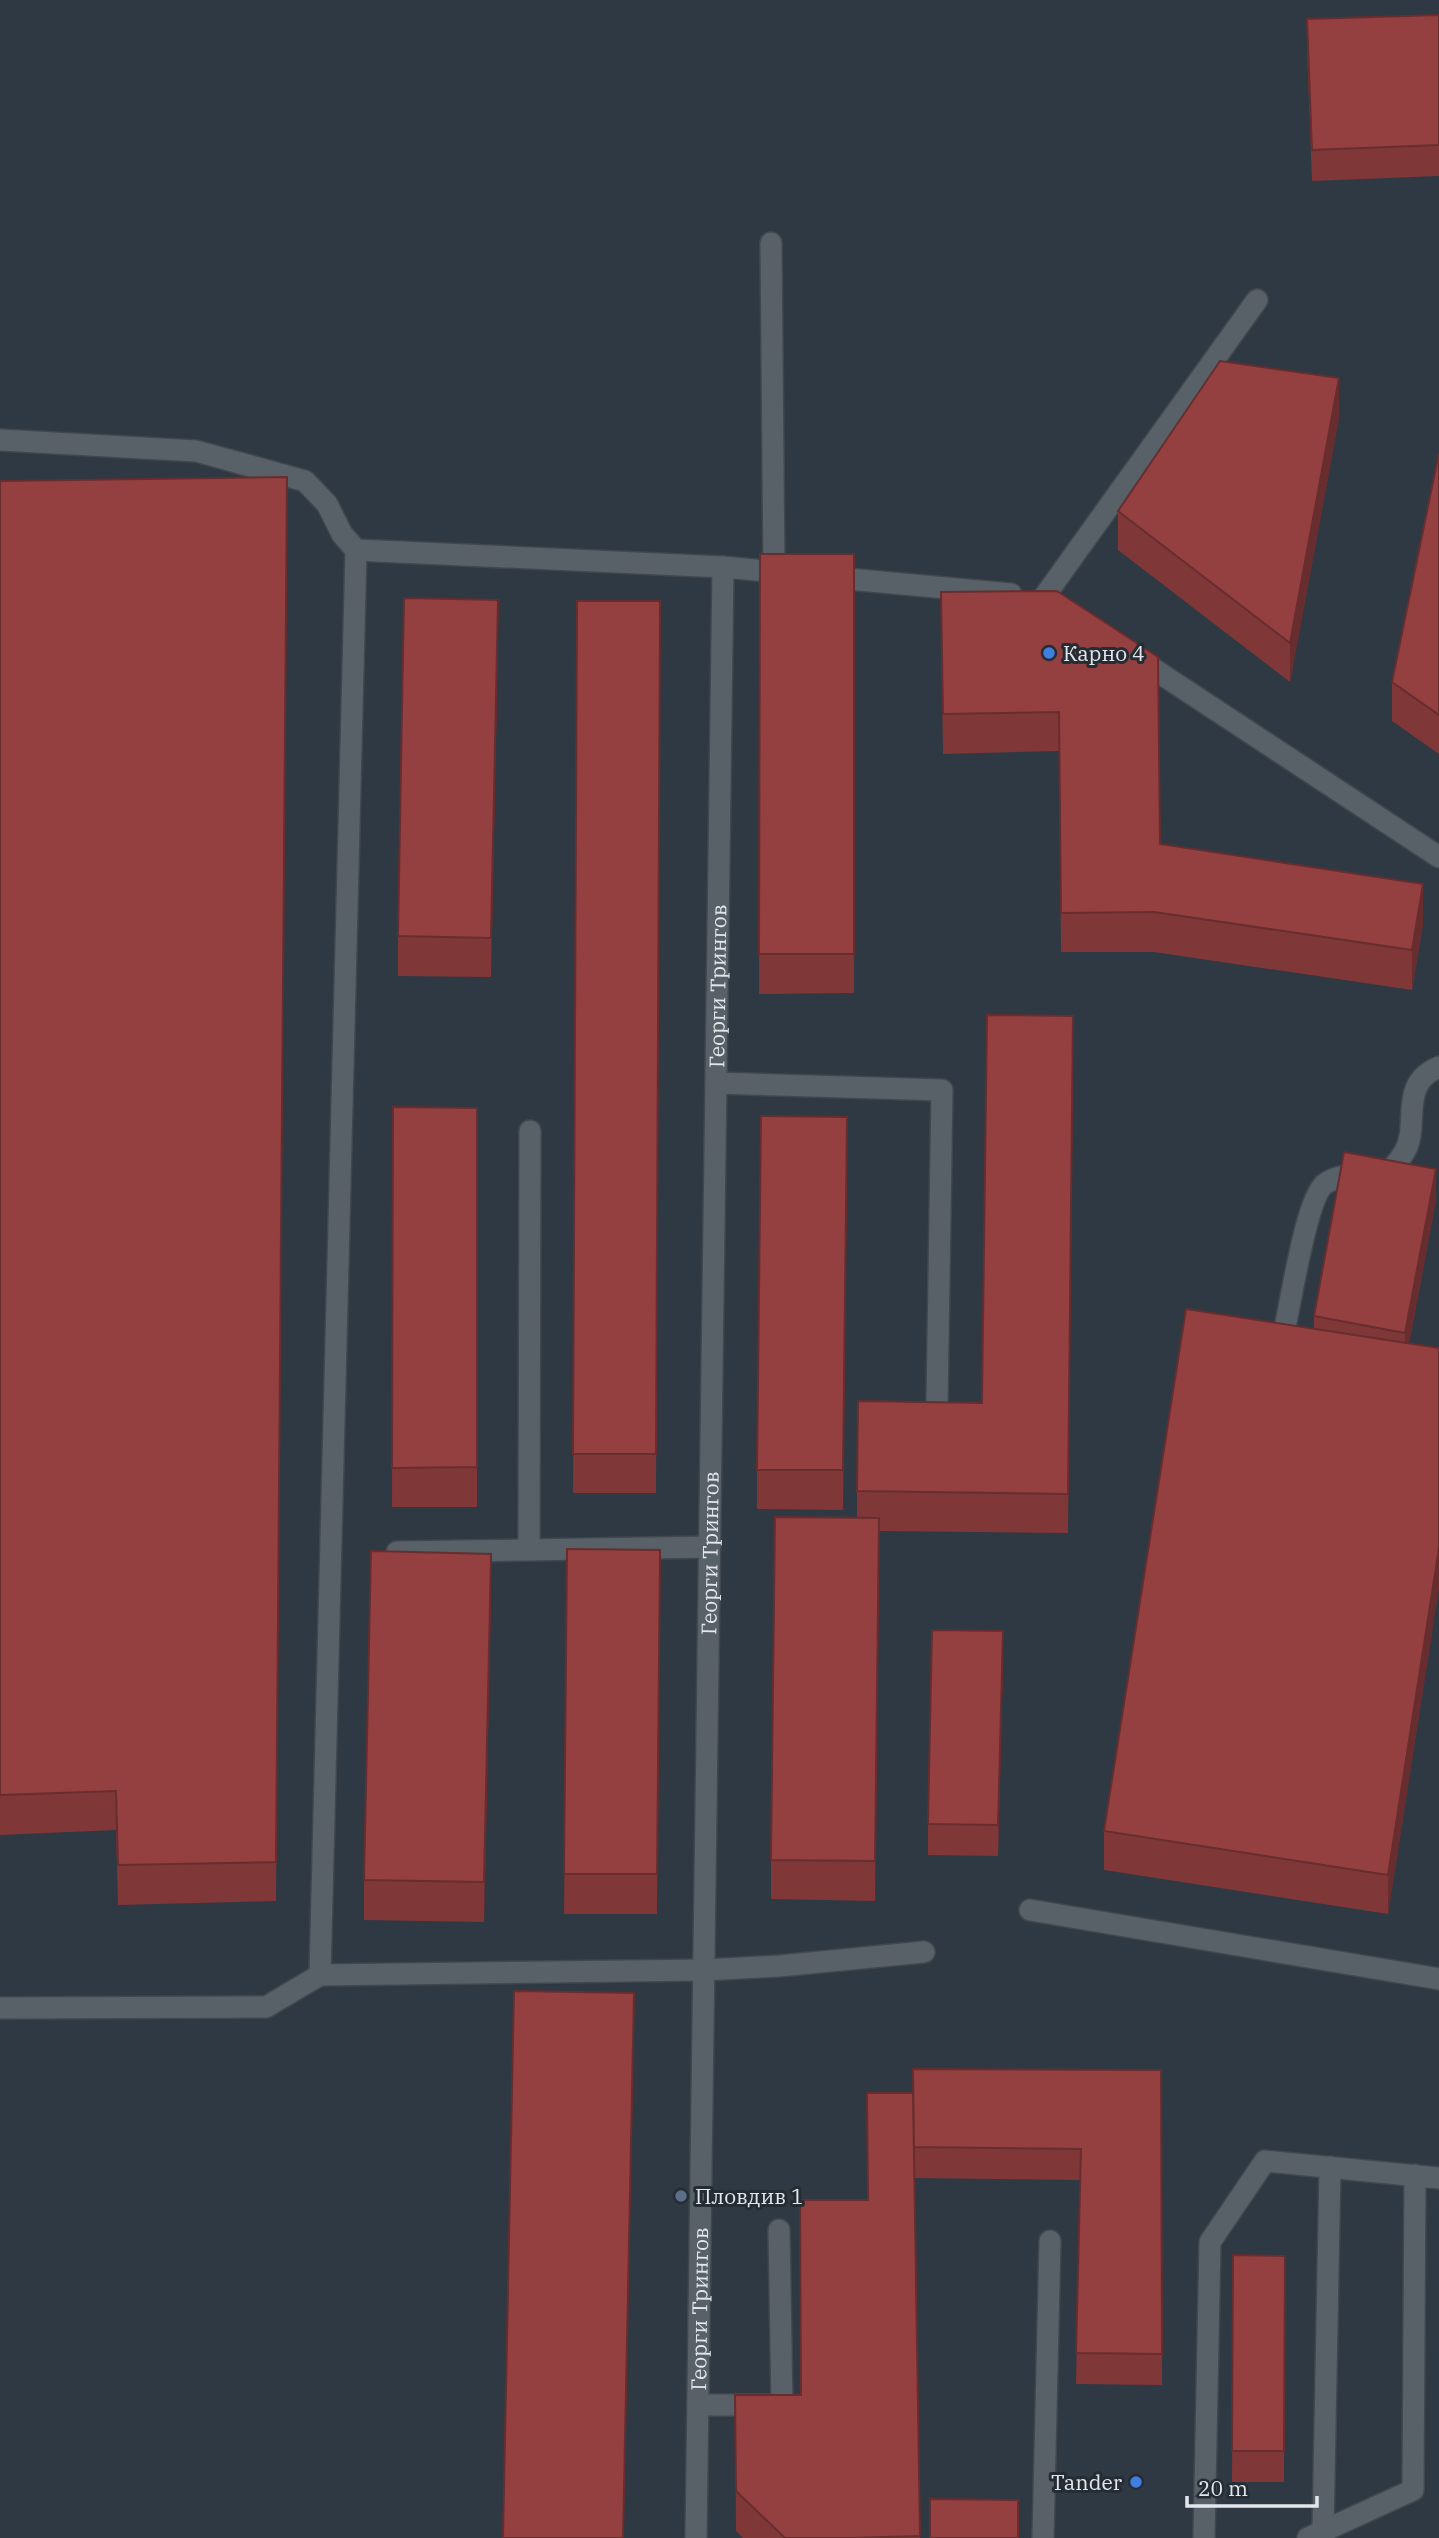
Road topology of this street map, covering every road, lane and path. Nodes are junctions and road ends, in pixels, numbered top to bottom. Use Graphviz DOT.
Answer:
graph roads {
  1 [pos="771,243"];
  2 [pos="1256,300"];
  3 [pos="0,440"];
  4 [pos="356,550"];
  5 [pos="723,567"];
  6 [pos="774,572"];
  7 [pos="1125,651"];
  8 [pos="1439,857"];
  9 [pos="1439,1067"];
  10 [pos="716,1083"];
  11 [pos="530,1131"];
  12 [pos="1285,1326"];
  13 [pos="937,1403"];
  14 [pos="710,1547"];
  15 [pos="529,1550"];
  16 [pos="397,1552"];
  17 [pos="1030,1910"];
  18 [pos="924,1952"];
  19 [pos="705,1970"];
  20 [pos="320,1975"];
  21 [pos="1439,1979"];
  22 [pos="0,2008"];
  23 [pos="1330,2167"];
  24 [pos="1415,2175"];
  25 [pos="1439,2178"];
  26 [pos="779,2230"];
  27 [pos="1050,2241"];
  28 [pos="698,2405"];
  29 [pos="1316,2535"];
  30 [pos="696,2538"];
  31 [pos="1043,2538"];
  32 [pos="1204,2538"];
  1 -- 6 [label="street"];
  2 -- 6 [label="street"];
  3 -- 4 [label="street"];
  4 -- 5 [label="street"];
  4 -- 20 [label="street"];
  5 -- 6 [label="street"];
  5 -- 10 [label="street, Георги Трингов"];
  7 -- 8 [label="street"];
  9 -- 12 [label="street"];
  10 -- 13 [label="street"];
  10 -- 14 [label="street, Георги Трингов"];
  11 -- 15 [label="street"];
  14 -- 15 [label="street"];
  14 -- 19 [label="street, Георги Трингов"];
  15 -- 16 [label="street"];
  17 -- 21 [label="street"];
  18 -- 19 [label="street"];
  19 -- 20 [label="street"];
  19 -- 28 [label="street, Георги Трингов"];
  20 -- 22 [label="street"];
  23 -- 24 [label="street"];
  23 -- 29 [label="street"];
  23 -- 32 [label="street"];
  24 -- 25 [label="street"];
  24 -- 29 [label="street"];
  26 -- 28 [label="street"];
  27 -- 31 [label="street"];
  28 -- 30 [label="street, Георги Трингов"];
}
